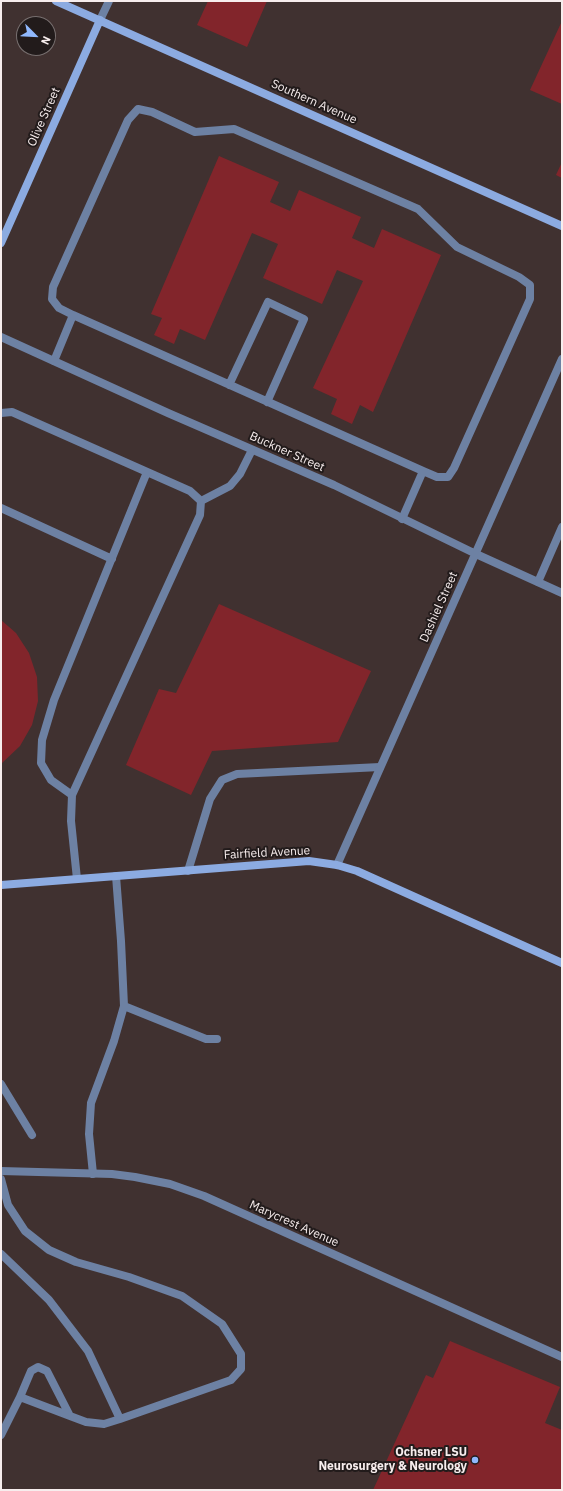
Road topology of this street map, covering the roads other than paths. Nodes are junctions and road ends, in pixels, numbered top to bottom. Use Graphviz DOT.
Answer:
graph roads {
  1 [pos="56,1"];
  2 [pos="109,1"];
  3 [pos="100,20"];
  4 [pos="562,226"];
  5 [pos="1,243"];
  6 [pos="74,315"];
  7 [pos="1,337"];
  8 [pos="562,359"];
  9 [pos="54,361"];
  10 [pos="229,385"];
  11 [pos="267,402"];
  12 [pos="1,413"];
  13 [pos="252,450"];
  14 [pos="423,471"];
  15 [pos="148,472"];
  16 [pos="201,500"];
  17 [pos="1,508"];
  18 [pos="402,519"];
  19 [pos="562,527"];
  20 [pos="560,538"];
  21 [pos="476,554"];
  22 [pos="112,559"];
  23 [pos="538,582"];
  24 [pos="562,593"];
  25 [pos="380,767"];
  26 [pos="72,795"];
  27 [pos="337,865"];
  28 [pos="188,871"];
  29 [pos="116,876"];
  30 [pos="76,879"];
  31 [pos="1,885"];
  32 [pos="562,963"];
  33 [pos="124,1006"];
  34 [pos="217,1039"];
  35 [pos="1,1084"];
  36 [pos="32,1135"];
  37 [pos="1,1171"];
  38 [pos="93,1174"];
  39 [pos="1,1179"];
  40 [pos="1,1254"];
  41 [pos="562,1357"];
  42 [pos="20,1397"];
  43 [pos="70,1416"];
  44 [pos="120,1419"];
  45 [pos="1,1435"];
  1 -- 3 [label="street, Southern Avenue"];
  2 -- 3 [label="street, Olive Street"];
  3 -- 4 [label="street, Southern Avenue"];
  3 -- 5 [label="street, Olive Street"];
  6 -- 9 [label="street"];
  6 -- 10 [label="street"];
  6 -- 14 [label="street"];
  7 -- 9 [label="street, Buckner Street"];
  8 -- 21 [label="street, Dashiel Street"];
  9 -- 13 [label="street, Buckner Street"];
  10 -- 11 [label="street"];
  10 -- 11 [label="street"];
  11 -- 14 [label="street"];
  12 -- 15 [label="street"];
  13 -- 16 [label="street"];
  13 -- 18 [label="street, Buckner Street"];
  14 -- 18 [label="street"];
  15 -- 16 [label="street"];
  15 -- 22 [label="street"];
  16 -- 26 [label="street"];
  17 -- 22 [label="street"];
  18 -- 21 [label="street, Buckner Street"];
  19 -- 20 [label="street"];
  20 -- 23 [label="street"];
  21 -- 23 [label="street, Buckner Street"];
  21 -- 25 [label="street, Dashiel Street"];
  22 -- 26 [label="street"];
  23 -- 24 [label="street, Buckner Street"];
  25 -- 27 [label="street, Dashiel Street"];
  25 -- 28 [label="street"];
  26 -- 30 [label="street"];
  27 -- 28 [label="street, Fairfield Avenue"];
  27 -- 32 [label="street, Fairfield Avenue"];
  28 -- 29 [label="street, Fairfield Avenue"];
  29 -- 30 [label="street, Fairfield Avenue"];
  29 -- 33 [label="street"];
  30 -- 31 [label="street, Fairfield Avenue"];
  33 -- 34 [label="street"];
  33 -- 38 [label="street"];
  35 -- 36 [label="street"];
  37 -- 38 [label="street, Marycrest Avenue"];
  38 -- 41 [label="street, Marycrest Avenue"];
  39 -- 44 [label="street"];
  40 -- 44 [label="street"];
  42 -- 43 [label="street"];
  42 -- 43 [label="street"];
  42 -- 45 [label="street"];
  43 -- 44 [label="street"];
}
